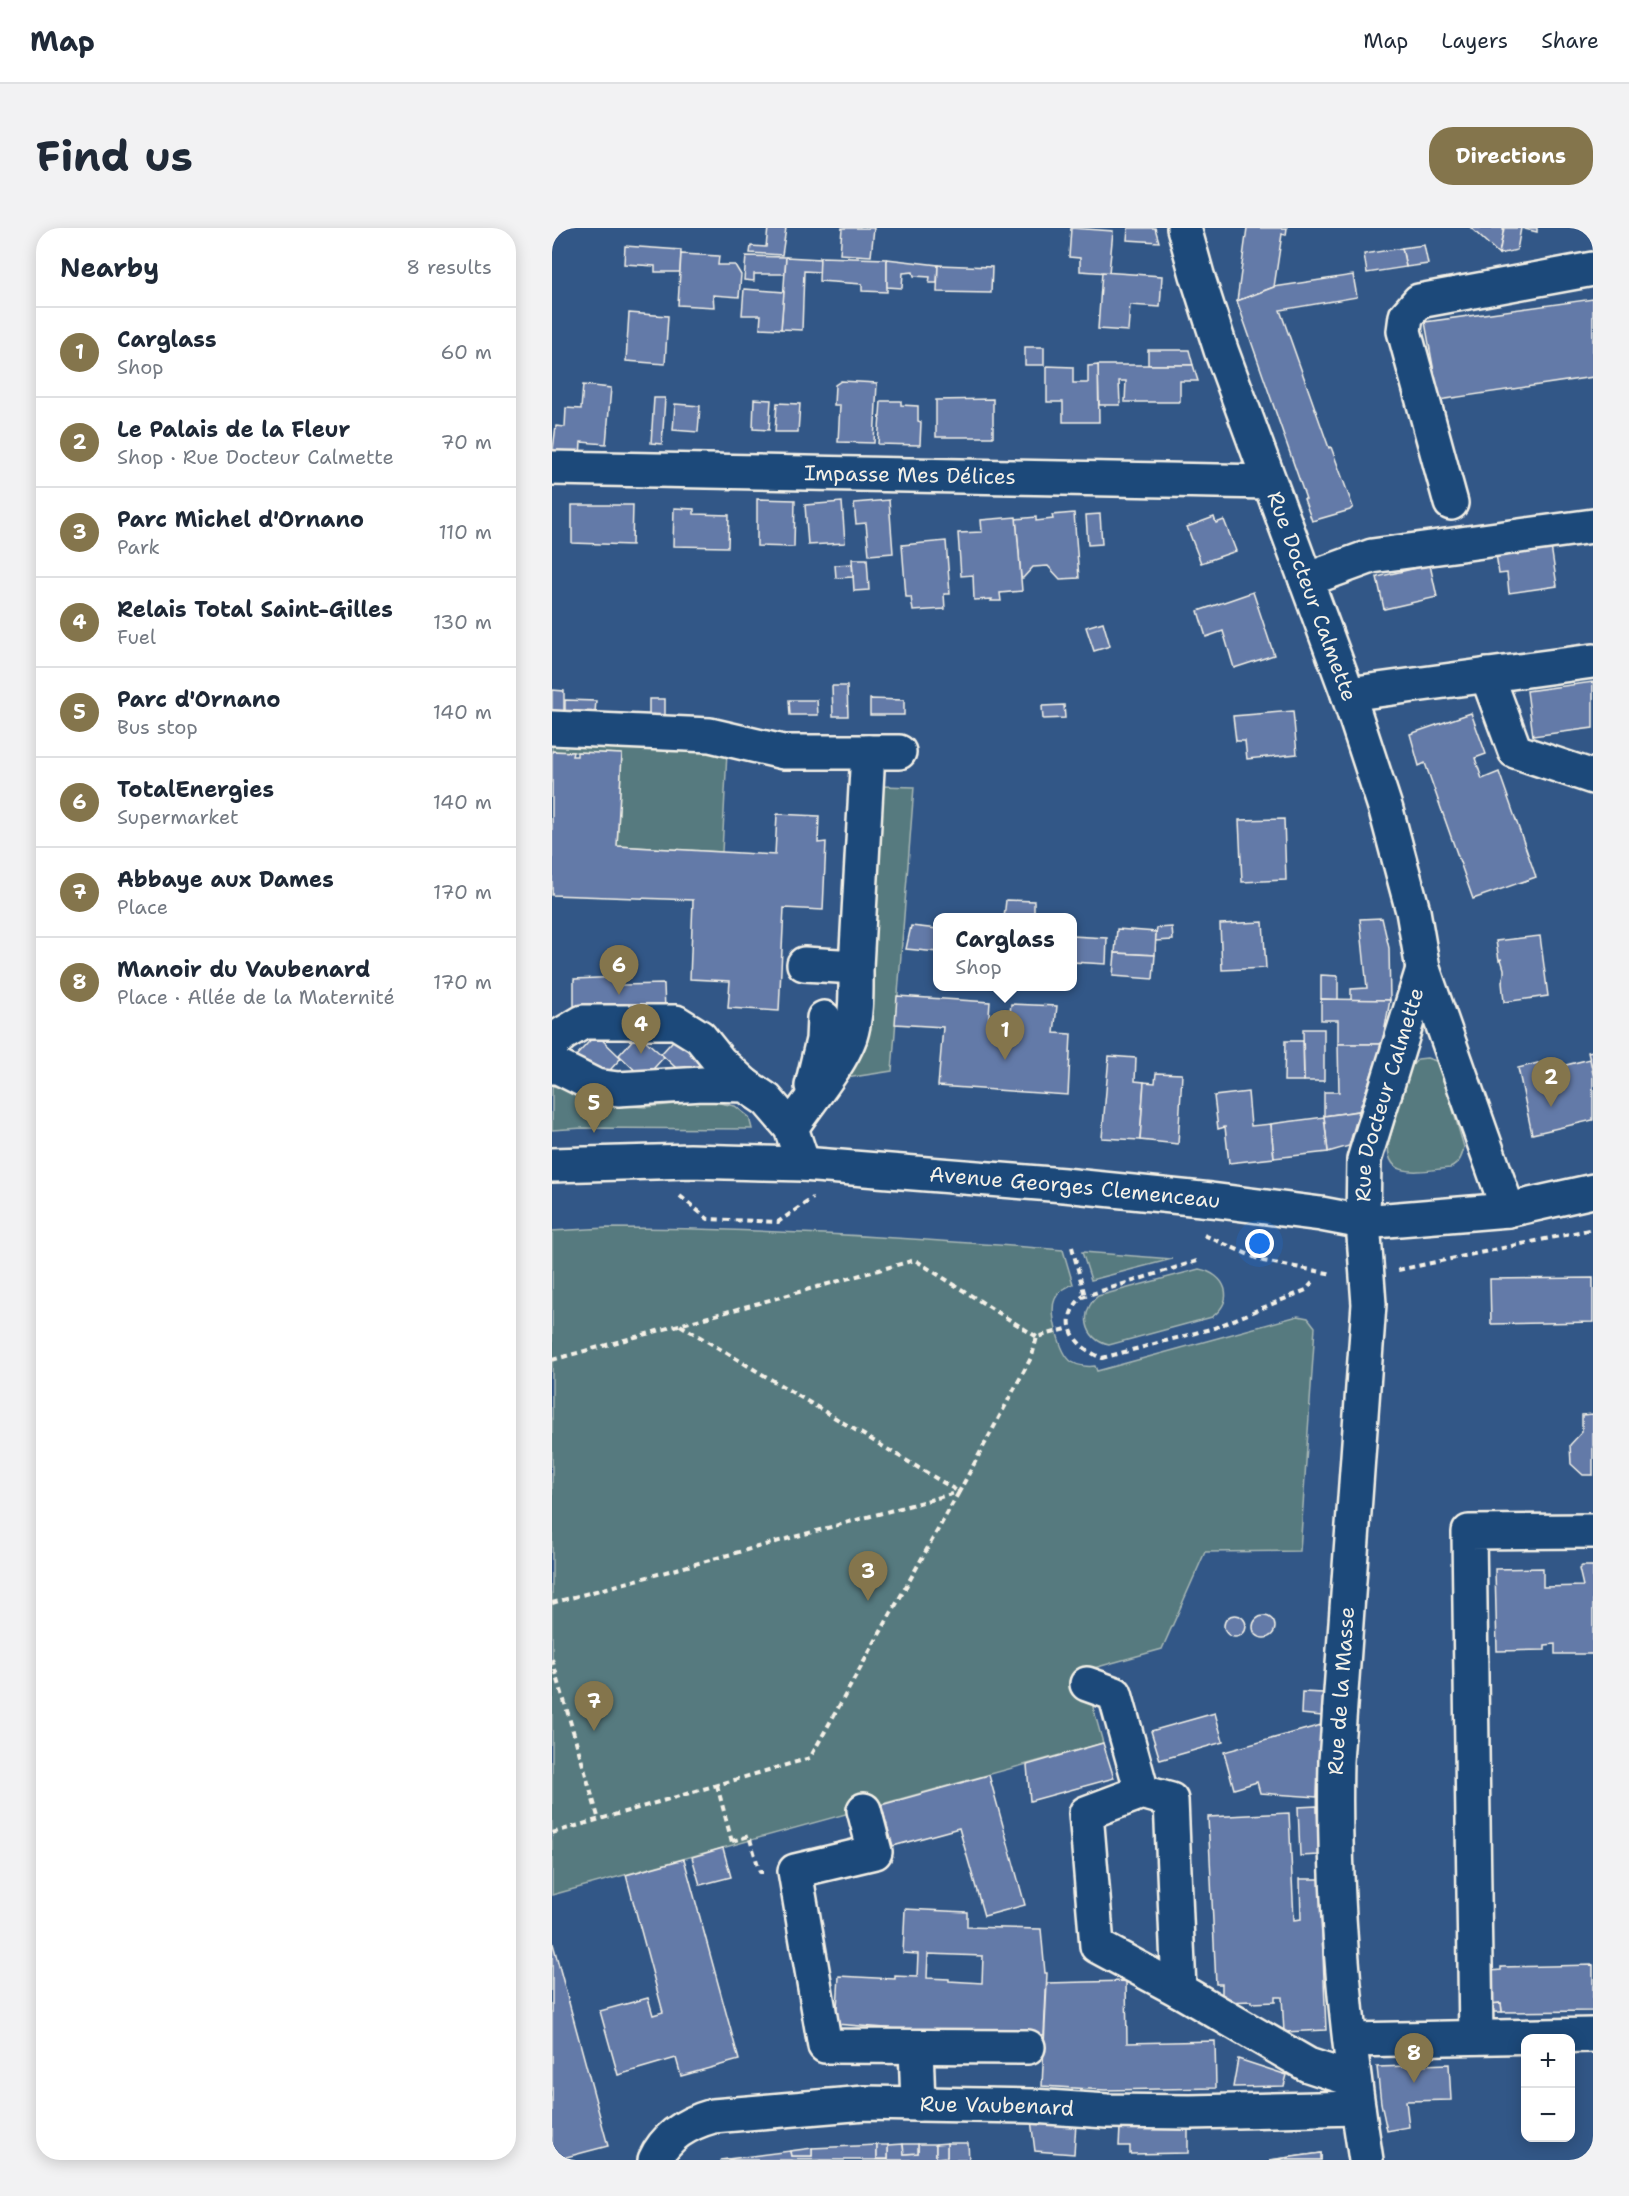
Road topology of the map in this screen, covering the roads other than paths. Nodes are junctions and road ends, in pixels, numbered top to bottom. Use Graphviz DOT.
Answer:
graph roads {
  1 [pos="1184,228"];
  2 [pos="1593,268"];
  3 [pos="552,468"];
  4 [pos="1269,482"];
  5 [pos="1451,503"];
  6 [pos="1593,526"];
  7 [pos="1306,580"];
  8 [pos="1593,661"];
  9 [pos="1487,675"];
  10 [pos="1348,694"];
  11 [pos="552,728"];
  12 [pos="1593,777"];
  13 [pos="804,964"];
  14 [pos="856,967"];
  15 [pos="1423,969"];
  16 [pos="824,1018"];
  17 [pos="552,1044"];
  18 [pos="552,1067"];
  19 [pos="745,1085"];
  20 [pos="799,1116"];
  21 [pos="803,1164"];
  22 [pos="552,1165"];
  23 [pos="1593,1191"];
  24 [pos="1508,1210"];
  25 [pos="1363,1222"];
  26 [pos="1593,1531"];
  27 [pos="1087,1684"];
  28 [pos="1142,1792"];
  29 [pos="864,1810"];
  30 [pos="1179,1990"];
  31 [pos="1593,2035"];
  32 [pos="1476,2037"];
  33 [pos="1350,2040"];
  34 [pos="916,2047"];
  35 [pos="1028,2047"];
  36 [pos="1356,2094"];
  37 [pos="918,2104"];
  38 [pos="655,2160"];
  39 [pos="1366,2160"];
  1 -- 4 [label="street, Rue Docteur Calmette"];
  2 -- 5 [label="street"];
  3 -- 4 [label="street, Impasse Mes Délices"];
  4 -- 7 [label="street, Rue Docteur Calmette"];
  6 -- 7 [label="street"];
  7 -- 10 [label="street, Rue Docteur Calmette"];
  8 -- 9 [label="street"];
  9 -- 10 [label="street"];
  9 -- 12 [label="street"];
  10 -- 15 [label="street, Rue Docteur Calmette"];
  11 -- 14 [label="street"];
  13 -- 14 [label="street"];
  14 -- 20 [label="street"];
  15 -- 24 [label="street, Rue Docteur Calmette"];
  15 -- 25 [label="street, Rue Docteur Calmette"];
  16 -- 20 [label="street"];
  17 -- 19 [label="street"];
  18 -- 19 [label="street"];
  19 -- 20 [label="street"];
  20 -- 21 [label="street"];
  21 -- 22 [label="street, Avenue Georges Clemenceau"];
  21 -- 25 [label="street, Avenue Georges Clemenceau"];
  23 -- 24 [label="street, Avenue Georges Clemenceau"];
  24 -- 25 [label="street, Avenue Georges Clemenceau"];
  25 -- 33 [label="street, Rue de la Masse"];
  26 -- 32 [label="street"];
  27 -- 28 [label="street"];
  28 -- 30 [label="street"];
  28 -- 30 [label="street"];
  29 -- 34 [label="street"];
  30 -- 36 [label="street"];
  31 -- 32 [label="street"];
  32 -- 33 [label="street"];
  33 -- 36 [label="street, Rue de la Masse"];
  34 -- 35 [label="street"];
  34 -- 37 [label="street"];
  36 -- 37 [label="street, Rue Vaubenard"];
  36 -- 39 [label="street, Rue de la Masse"];
  37 -- 38 [label="street, Rue Vaubenard"];
}
